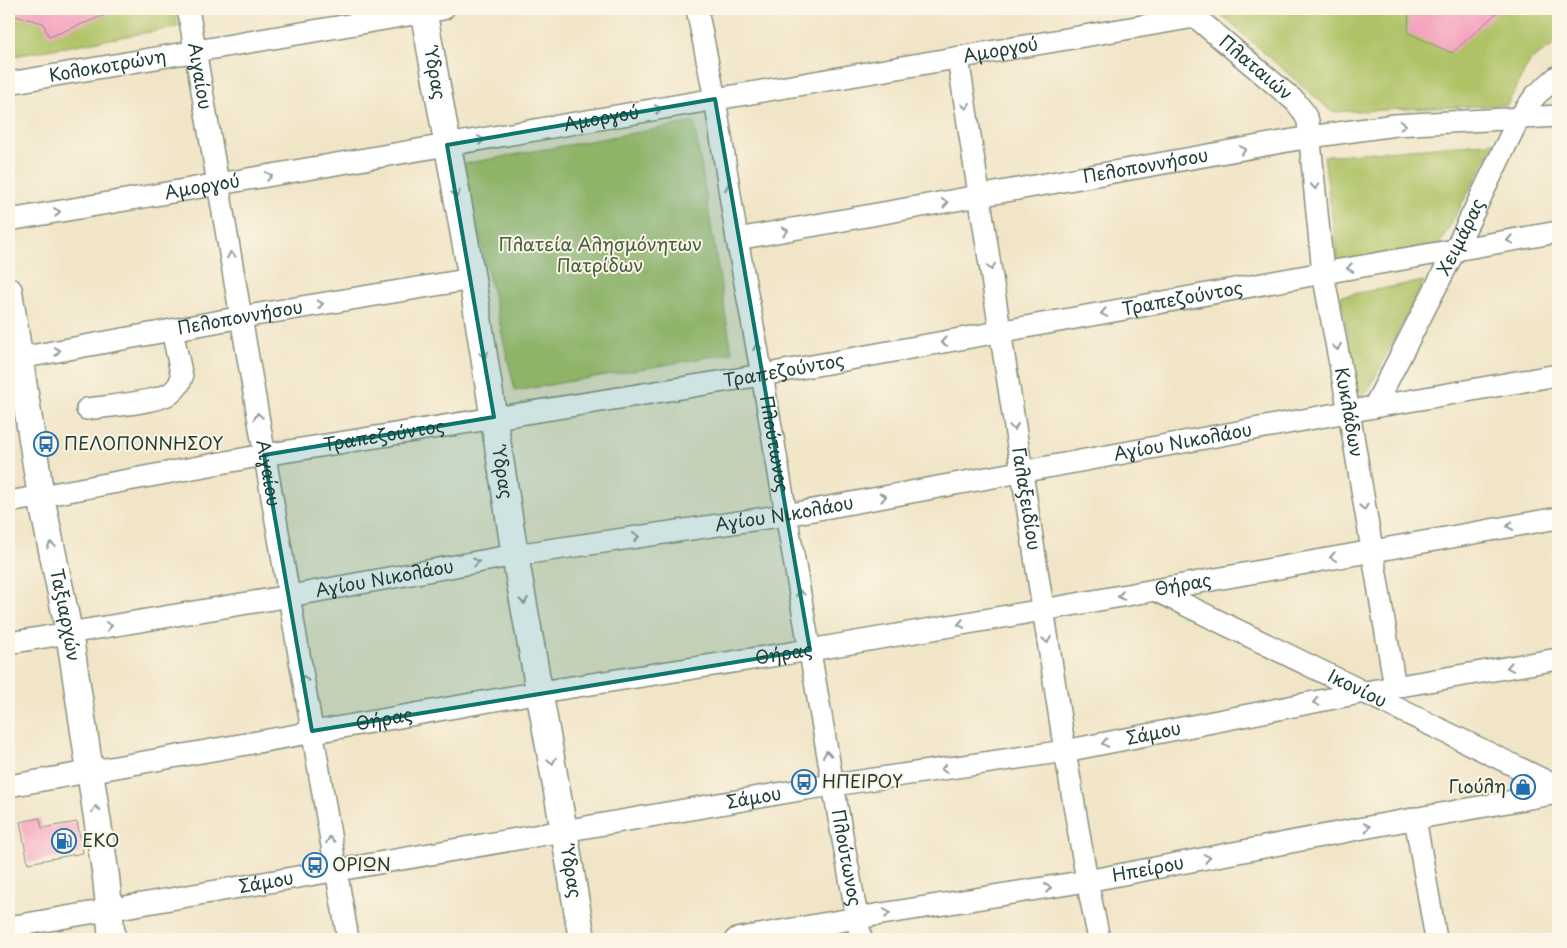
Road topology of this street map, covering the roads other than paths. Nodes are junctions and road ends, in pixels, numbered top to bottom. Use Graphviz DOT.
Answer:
graph roads {
  1 [pos="188,9"];
  2 [pos="697,9"];
  3 [pos="430,10"];
  4 [pos="1190,13"];
  5 [pos="196,52"];
  6 [pos="958,58"];
  7 [pos="1558,76"];
  8 [pos="9,83"];
  9 [pos="715,100"];
  10 [pos="1558,116"];
  11 [pos="1519,118"];
  12 [pos="1310,138"];
  13 [pos="447,145"];
  14 [pos="219,184"];
  15 [pos="980,196"];
  16 [pos="9,220"];
  17 [pos="1558,232"];
  18 [pos="737,240"];
  19 [pos="1455,250"];
  20 [pos="1323,272"];
  21 [pos="472,279"];
  22 [pos="9,291"];
  23 [pos="242,317"];
  24 [pos="172,330"];
  25 [pos="1001,332"];
  26 [pos="15,359"];
  27 [pos="762,375"];
  28 [pos="1558,376"];
  29 [pos="1374,407"];
  30 [pos="87,409"];
  31 [pos="1349,412"];
  32 [pos="494,417"];
  33 [pos="264,455"];
  34 [pos="1021,471"];
  35 [pos="41,497"];
  36 [pos="9,502"];
  37 [pos="786,515"];
  38 [pos="1558,518"];
  39 [pos="1371,550"];
  40 [pos="516,555"];
  41 [pos="1155,590"];
  42 [pos="290,596"];
  43 [pos="1043,610"];
  44 [pos="69,632"];
  45 [pos="9,643"];
  46 [pos="810,650"];
  47 [pos="1558,659"];
  48 [pos="1395,687"];
  49 [pos="540,692"];
  50 [pos="1365,692"];
  51 [pos="312,731"];
  52 [pos="1065,751"];
  53 [pos="91,772"];
  54 [pos="832,785"];
  55 [pos="9,786"];
  56 [pos="1558,787"];
  57 [pos="1558,793"];
  58 [pos="1415,818"];
  59 [pos="564,831"];
  60 [pos="335,871"];
  61 [pos="1087,881"];
  62 [pos="110,909"];
  63 [pos="857,918"];
  64 [pos="9,928"];
  65 [pos="112,939"];
  66 [pos="348,939"];
  67 [pos="582,939"];
  68 [pos="736,939"];
  69 [pos="861,939"];
  70 [pos="1099,939"];
  71 [pos="1436,939"];
  1 -- 5 [label="street, Αιγαίου"];
  2 -- 9 [label="street, Πλούτωνος"];
  3 -- 5 [label="street, Κολοκοτρώνη"];
  3 -- 13 [label="street, Ύδρας"];
  4 -- 6 [label="street, Αμοργού"];
  4 -- 12 [label="street, Πλαταιών"];
  5 -- 8 [label="street, Κολοκοτρώνη"];
  5 -- 14 [label="street, Αιγαίου"];
  6 -- 9 [label="street, Αμοργού"];
  6 -- 15 [label="street, Γαλαξειδίου, one-way"];
  7 -- 11 [label="street, Χειμάρας"];
  13 -- 9 [label="street, Αμοργού, one-way"];
  18 -- 9 [label="street, Πλούτωνος, one-way"];
  10 -- 11 [label="street, Πελοποννήσου"];
  12 -- 11 [label="street, Πελοποννήσου, one-way"];
  11 -- 19 [label="street, Χειμάρας"];
  15 -- 12 [label="street, Πελοποννήσου, one-way"];
  12 -- 20 [label="street, Κυκλάδων, one-way"];
  14 -- 13 [label="street, Αμοργού, one-way"];
  13 -- 21 [label="street, Ύδρας, one-way"];
  16 -- 14 [label="street, Αμοργού, one-way"];
  23 -- 14 [label="street, Αιγαίου, one-way"];
  18 -- 15 [label="street, Πελοποννήσου, one-way"];
  15 -- 25 [label="street, Γαλαξειδίου, one-way"];
  17 -- 19 [label="street, Τραπεζούντος, one-way"];
  27 -- 18 [label="street, Πλούτωνος, one-way"];
  19 -- 20 [label="street, Τραπεζούντος, one-way"];
  19 -- 29 [label="street, Χειμάρας"];
  20 -- 25 [label="street, Τραπεζούντος, one-way"];
  20 -- 31 [label="street, Κυκλάδων, one-way"];
  23 -- 21 [label="street, Πελοποννήσου, one-way"];
  21 -- 32 [label="street, Ύδρας, one-way"];
  22 -- 26 [label="street, Ταξιαρχών"];
  23 -- 24 [label="street, Πελοποννήσου"];
  33 -- 23 [label="street, Αιγαίου, one-way"];
  26 -- 24 [label="street, Πελοποννήσου, one-way"];
  24 -- 30 [label="street"];
  25 -- 27 [label="street, Τραπεζούντος, one-way"];
  25 -- 34 [label="street, Γαλαξειδίου, one-way"];
  26 -- 35 [label="street, Ταξιαρχών"];
  27 -- 32 [label="street, Τραπεζούντος"];
  27 -- 37 [label="street, Πλούτωνος"];
  28 -- 29 [label="street, Αγίου Νικολάου"];
  29 -- 31 [label="street, Αγίου Νικολάου"];
  31 -- 34 [label="street, Αγίου Νικολάου"];
  31 -- 39 [label="street, Κυκλάδων, one-way"];
  32 -- 33 [label="street, Τραπεζούντος"];
  32 -- 40 [label="street, Ύδρας"];
  33 -- 35 [label="street, Τραπεζούντος"];
  33 -- 42 [label="street, Αιγαίου"];
  37 -- 34 [label="street, Αγίου Νικολάου, one-way"];
  34 -- 43 [label="street, Γαλαξειδίου"];
  35 -- 36 [label="street, Τραπεζούντος"];
  44 -- 35 [label="street, Ταξιαρχών, one-way"];
  40 -- 37 [label="street, Αγίου Νικολάου, one-way"];
  46 -- 37 [label="street, Πλούτωνος, one-way"];
  38 -- 39 [label="street, Θήρας, one-way"];
  39 -- 41 [label="street, Θήρας, one-way"];
  39 -- 48 [label="street, Κυκλάδων"];
  42 -- 40 [label="street, Αγίου Νικολάου, one-way"];
  40 -- 49 [label="street, Ύδρας, one-way"];
  41 -- 43 [label="street, Θήρας, one-way"];
  41 -- 50 [label="street, Ικονίου"];
  44 -- 42 [label="street, Αγίου Νικολάου, one-way"];
  51 -- 42 [label="street, Αιγαίου, one-way"];
  43 -- 46 [label="street, Θήρας, one-way"];
  43 -- 52 [label="street, Γαλαξειδίου, one-way"];
  44 -- 45 [label="street, Αγίου Νικολάου"];
  44 -- 53 [label="street, Ταξιαρχών"];
  46 -- 49 [label="street, Θήρας"];
  54 -- 46 [label="street, Πλούτωνος, one-way"];
  47 -- 48 [label="street, Σάμου, one-way"];
  48 -- 50 [label="street, Σάμου"];
  49 -- 51 [label="street, Θήρας"];
  49 -- 59 [label="street, Ύδρας, one-way"];
  50 -- 52 [label="street, Σάμου, one-way"];
  50 -- 56 [label="street, Ικονίου"];
  51 -- 53 [label="street, Θήρας"];
  60 -- 51 [label="street, Αιγαίου, one-way"];
  52 -- 54 [label="street, Σάμου, one-way"];
  52 -- 61 [label="street, Γαλαξειδίου"];
  53 -- 55 [label="street, Θήρας"];
  62 -- 53 [label="street, Ταξιαρχών, one-way"];
  54 -- 59 [label="street, Σάμου"];
  54 -- 63 [label="street, Πλούτωνος"];
  57 -- 58 [label="street, Ηπείρου"];
  61 -- 58 [label="street, Ηπείρου, one-way"];
  58 -- 71 [label="street"];
  59 -- 60 [label="street, Σάμου"];
  59 -- 67 [label="street, Ύδρας"];
  60 -- 62 [label="street, Σάμου"];
  60 -- 66 [label="street, Αιγαίου"];
  63 -- 61 [label="street, Ηπείρου, one-way"];
  61 -- 70 [label="street, Γαλαξειδίου"];
  62 -- 64 [label="street, Σάμου"];
  62 -- 65 [label="street, Ταξιαρχών"];
  63 -- 68 [label="street, Ηπείρου"];
  63 -- 69 [label="street, Πλούτωνος"];
}
